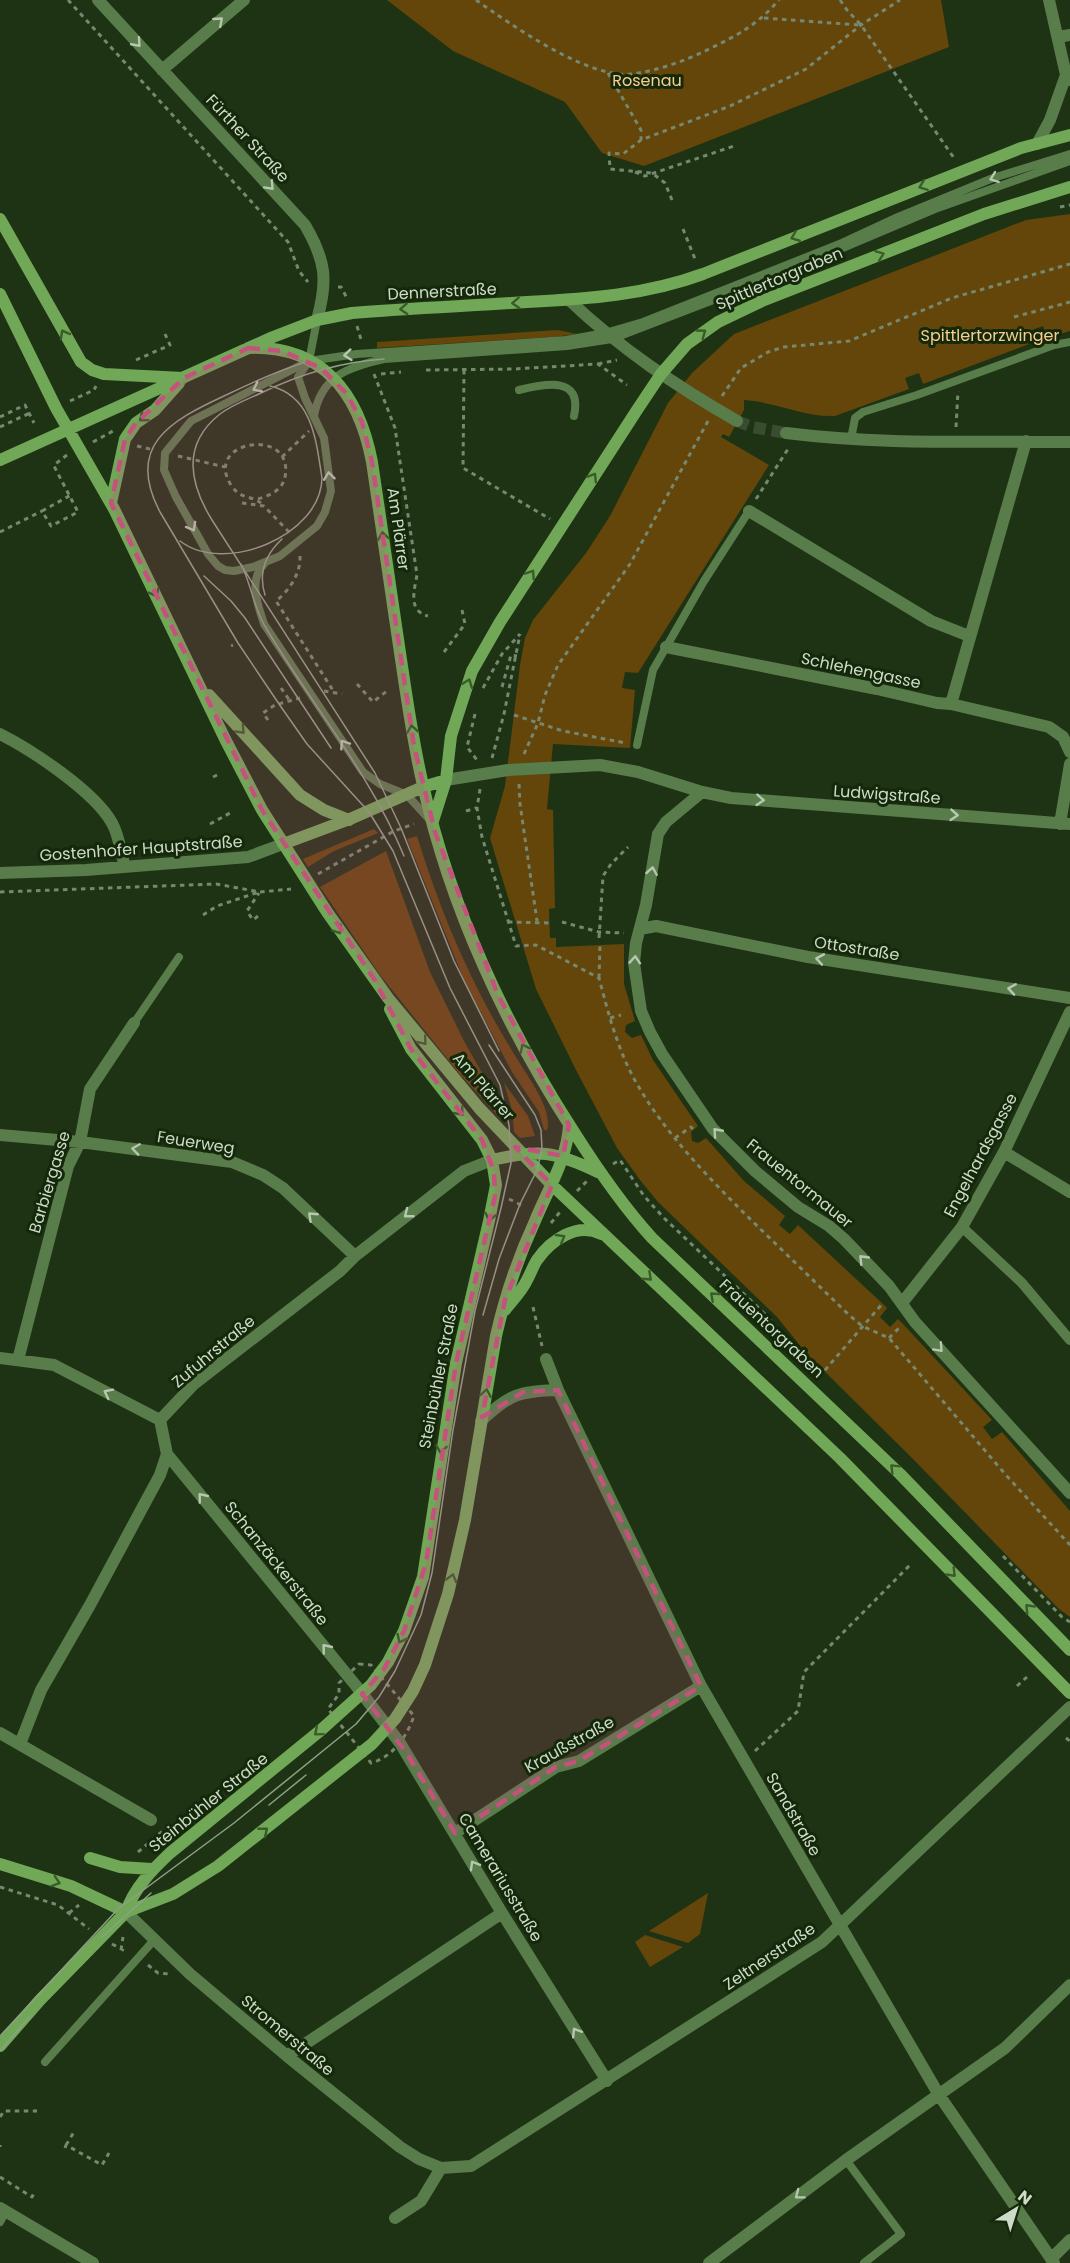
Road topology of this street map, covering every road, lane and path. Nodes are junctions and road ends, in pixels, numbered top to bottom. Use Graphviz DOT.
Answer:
graph roads {
  1 [pos="68,0"];
  2 [pos="98,0"];
  3 [pos="244,0"];
  4 [pos="476,0"];
  5 [pos="779,0"];
  6 [pos="840,0"];
  7 [pos="900,0"];
  8 [pos="1049,0"];
  9 [pos="764,18"];
  10 [pos="861,26"];
  11 [pos="1064,36"];
  12 [pos="162,70"];
  13 [pos="608,72"];
  14 [pos="1068,77"];
  15 [pos="1070,135"];
  16 [pos="641,140"];
  17 [pos="1037,144"];
  18 [pos="737,145"];
  19 [pos="1070,154"];
  20 [pos="954,158"];
  21 [pos="1070,161"];
  22 [pos="631,170"];
  23 [pos="1070,188"];
  24 [pos="672,200"];
  25 [pos="1070,205"];
  26 [pos="1050,209"];
  27 [pos="0,219"];
  28 [pos="683,229"];
  29 [pos="695,259"];
  30 [pos="1070,264"];
  31 [pos="313,284"];
  32 [pos="336,286"];
  33 [pos="634,293"];
  34 [pos="0,294"];
  35 [pos="346,296"];
  36 [pos="569,300"];
  37 [pos="1070,302"];
  38 [pos="1014,317"];
  39 [pos="317,320"];
  40 [pos="165,333"];
  41 [pos="608,336"];
  42 [pos="1070,342"];
  43 [pos="248,348"];
  44 [pos="619,360"];
  45 [pos="135,361"];
  46 [pos="309,361"];
  47 [pos="598,364"];
  48 [pos="416,370"];
  49 [pos="464,370"];
  50 [pos="406,372"];
  51 [pos="661,374"];
  52 [pos="184,378"];
  53 [pos="334,378"];
  54 [pos="959,379"];
  55 [pos="627,385"];
  56 [pos="96,386"];
  57 [pos="519,390"];
  58 [pos="70,401"];
  59 [pos="719,402"];
  60 [pos="32,412"];
  61 [pos="713,412"];
  62 [pos="314,416"];
  63 [pos="574,416"];
  64 [pos="0,417"];
  65 [pos="737,422"];
  66 [pos="34,423"];
  67 [pos="0,427"];
  68 [pos="68,430"];
  69 [pos="114,430"];
  70 [pos="791,434"];
  71 [pos="851,439"];
  72 [pos="1026,441"];
  73 [pos="1070,442"];
  74 [pos="955,443"];
  75 [pos="91,444"];
  76 [pos="67,455"];
  77 [pos="0,460"];
  78 [pos="71,495"];
  79 [pos="258,499"];
  80 [pos="111,503"];
  81 [pos="242,503"];
  82 [pos="264,506"];
  83 [pos="42,511"];
  84 [pos="749,511"];
  85 [pos="562,526"];
  86 [pos="0,532"];
  87 [pos="297,542"];
  88 [pos="265,563"];
  89 [pos="462,610"];
  90 [pos="428,616"];
  91 [pos="969,636"];
  92 [pos="666,647"];
  93 [pos="444,652"];
  94 [pos="517,656"];
  95 [pos="357,684"];
  96 [pos="201,687"];
  97 [pos="502,687"];
  98 [pos="281,688"];
  99 [pos="327,690"];
  100 [pos="334,692"];
  101 [pos="387,692"];
  102 [pos="481,692"];
  103 [pos="342,694"];
  104 [pos="290,701"];
  105 [pos="951,704"];
  106 [pos="275,705"];
  107 [pos="476,714"];
  108 [pos="514,715"];
  109 [pos="268,720"];
  110 [pos="538,723"];
  111 [pos="0,734"];
  112 [pos="637,745"];
  113 [pos="1070,752"];
  114 [pos="522,762"];
  115 [pos="1070,764"];
  116 [pos="487,773"];
  117 [pos="219,774"];
  118 [pos="213,777"];
  119 [pos="446,780"];
  120 [pos="520,781"];
  121 [pos="423,787"];
  122 [pos="702,792"];
  123 [pos="407,795"];
  124 [pos="477,808"];
  125 [pos="466,811"];
  126 [pos="230,813"];
  127 [pos="349,820"];
  128 [pos="433,822"];
  129 [pos="1066,823"];
  130 [pos="210,824"];
  131 [pos="414,825"];
  132 [pos="283,844"];
  133 [pos="628,847"];
  134 [pos="125,867"];
  135 [pos="0,873"];
  136 [pos="314,876"];
  137 [pos="291,889"];
  138 [pos="0,892"];
  139 [pos="260,892"];
  140 [pos="203,915"];
  141 [pos="258,916"];
  142 [pos="537,921"];
  143 [pos="508,922"];
  144 [pos="562,922"];
  145 [pos="549,923"];
  146 [pos="640,929"];
  147 [pos="599,932"];
  148 [pos="599,938"];
  149 [pos="600,945"];
  150 [pos="179,957"];
  151 [pos="599,978"];
  152 [pos="374,979"];
  153 [pos="498,995"];
  154 [pos="1070,998"];
  155 [pos="1070,1012"];
  156 [pos="621,1015"];
  157 [pos="610,1018"];
  158 [pos="134,1023"];
  159 [pos="569,1125"];
  160 [pos="693,1130"];
  161 [pos="0,1135"];
  162 [pos="675,1138"];
  163 [pos="80,1142"];
  164 [pos="1004,1152"];
  165 [pos="521,1154"];
  166 [pos="564,1156"];
  167 [pos="492,1160"];
  168 [pos="621,1160"];
  169 [pos="599,1172"];
  170 [pos="552,1185"];
  171 [pos="1070,1192"];
  172 [pos="507,1199"];
  173 [pos="523,1206"];
  174 [pos="962,1227"];
  175 [pos="605,1237"];
  176 [pos="355,1256"];
  177 [pos="902,1303"];
  178 [pos="533,1307"];
  179 [pos="500,1316"];
  180 [pos="862,1326"];
  181 [pos="1070,1340"];
  182 [pos="0,1358"];
  183 [pos="546,1359"];
  184 [pos="18,1360"];
  185 [pos="811,1368"];
  186 [pos="819,1377"];
  187 [pos="558,1390"];
  188 [pos="160,1420"];
  189 [pos="481,1421"];
  190 [pos="166,1454"];
  191 [pos="1070,1493"];
  192 [pos="1070,1545"];
  193 [pos="996,1550"];
  194 [pos="911,1564"];
  195 [pos="1070,1622"];
  196 [pos="1070,1650"];
  197 [pos="1027,1677"];
  198 [pos="701,1686"];
  199 [pos="1017,1686"];
  200 [pos="1070,1693"];
  201 [pos="362,1694"];
  202 [pos="1070,1707"];
  203 [pos="388,1727"];
  204 [pos="0,1733"];
  205 [pos="1066,1738"];
  206 [pos="1070,1742"];
  207 [pos="20,1744"];
  208 [pos="744,1761"];
  209 [pos="151,1820"];
  210 [pos="455,1833"];
  211 [pos="90,1858"];
  212 [pos="0,1864"];
  213 [pos="152,1869"];
  214 [pos="0,1887"];
  215 [pos="126,1912"];
  216 [pos="502,1913"];
  217 [pos="840,1925"];
  218 [pos="100,1937"];
  219 [pos="155,1939"];
  220 [pos="1070,1985"];
  221 [pos="0,2046"];
  222 [pos="287,2056"];
  223 [pos="45,2062"];
  224 [pos="607,2081"];
  225 [pos="939,2095"];
  226 [pos="37,2111"];
  227 [pos="0,2117"];
  228 [pos="74,2132"];
  229 [pos="109,2153"];
  230 [pos="846,2160"];
  231 [pos="441,2168"];
  232 [pos="0,2177"];
  233 [pos="35,2191"];
  234 [pos="2,2214"];
  235 [pos="395,2218"];
  236 [pos="1070,2241"];
  237 [pos="1052,2261"];
  238 [pos="93,2263"];
  239 [pos="709,2263"];
  240 [pos="864,2263"];
  1 -- 31 [label="path"];
  2 -- 12 [label="street, Fürther Straße, one-way"];
  12 -- 3 [label="street, one-way"];
  4 -- 13 [label="path"];
  5 -- 9 [label="path"];
  6 -- 10 [label="path"];
  7 -- 10 [label="path"];
  8 -- 11 [label="street"];
  9 -- 10 [label="path"];
  9 -- 13 [label="path"];
  10 -- 16 [label="path"];
  10 -- 20 [label="path"];
  11 -- 14 [label="street"];
  12 -- 39 [label="street, Fürther Straße, one-way"];
  13 -- 16 [label="path"];
  14 -- 17 [label="street"];
  15 -- 17 [label="main road, Spittlertorgraben"];
  16 -- 22 [label="path"];
  17 -- 33 [label="main road, Spittlertorgraben, one-way"];
  18 -- 22 [label="path"];
  19 -- 41 [label="lane, one-way"];
  21 -- 41 [label="lane"];
  22 -- 24 [label="path"];
  51 -- 23 [label="main road, Spittlertorgraben, one-way"];
  25 -- 26 [label="path"];
  52 -- 27 [label="main road, one-way"];
  28 -- 29 [label="path"];
  30 -- 59 [label="path"];
  32 -- 35 [label="path"];
  33 -- 36 [label="main road, Dennerstraße"];
  34 -- 68 [label="main road, Am Plärrer"];
  36 -- 39 [label="main road, Dennerstraße, one-way"];
  36 -- 41 [label="street"];
  37 -- 38 [label="path"];
  39 -- 43 [label="main road"];
  39 -- 46 [label="lane"];
  40 -- 45 [label="path"];
  41 -- 46 [label="lane, one-way"];
  41 -- 51 [label="street"];
  41 -- 53 [label="lane"];
  42 -- 54 [label="lane"];
  43 -- 46 [label="main road, Am Plärrer"];
  43 -- 52 [label="main road"];
  44 -- 47 [label="path"];
  46 -- 53 [label="main road, Am Plärrer"];
  46 -- 62 [label="lane"];
  46 -- 88 [label="lane, one-way"];
  47 -- 49 [label="path"];
  47 -- 55 [label="path"];
  48 -- 49 [label="path"];
  49 -- 85 [label="path"];
  50 -- 90 [label="path, Am Plärrer"];
  51 -- 65 [label="street"];
  85 -- 51 [label="main road, Spittlertorgraben, one-way"];
  52 -- 68 [label="main road"];
  52 -- 80 [label="main road, one-way"];
  53 -- 62 [label="lane"];
  121 -- 53 [label="main road, Am Plärrer, one-way"];
  54 -- 71 [label="lane"];
  54 -- 74 [label="path"];
  56 -- 58 [label="path"];
  57 -- 63 [label="lane"];
  60 -- 67 [label="path"];
  61 -- 110 [label="path"];
  87 -- 62 [label="lane, one-way"];
  64 -- 66 [label="path"];
  68 -- 77 [label="main road"];
  68 -- 80 [label="main road, Am Plärrer"];
  69 -- 75 [label="path"];
  70 -- 71 [label="street"];
  70 -- 84 [label="path"];
  71 -- 74 [label="street"];
  72 -- 73 [label="street"];
  72 -- 74 [label="street"];
  72 -- 91 [label="street"];
  76 -- 83 [label="path"];
  78 -- 83 [label="path"];
  79 -- 79 [label="path"];
  79 -- 82 [label="path"];
  80 -- 96 [label="main road, Am Plärrer, one-way"];
  81 -- 82 [label="path"];
  82 -- 87 [label="path"];
  83 -- 86 [label="path"];
  84 -- 91 [label="street"];
  84 -- 92 [label="lane"];
  119 -- 85 [label="main road, Spittlertorgraben, one-way"];
  87 -- 88 [label="lane"];
  87 -- 100 [label="path"];
  123 -- 88 [label="lane, one-way"];
  89 -- 93 [label="path"];
  91 -- 105 [label="street"];
  92 -- 105 [label="street, Schlehengasse"];
  92 -- 112 [label="lane"];
  94 -- 97 [label="path"];
  94 -- 102 [label="path"];
  94 -- 116 [label="path"];
  95 -- 101 [label="path"];
  96 -- 127 [label="main road, Am Plärrer, one-way"];
  96 -- 132 [label="main road, Am Plärrer"];
  98 -- 104 [label="path"];
  99 -- 100 [label="path"];
  100 -- 103 [label="path"];
  105 -- 113 [label="street, Schlehengasse"];
  106 -- 109 [label="path"];
  107 -- 116 [label="path"];
  108 -- 110 [label="path"];
  110 -- 112 [label="path"];
  110 -- 114 [label="path"];
  111 -- 134 [label="street"];
  115 -- 129 [label="street"];
  116 -- 119 [label="street, Ludwigstraße"];
  116 -- 122 [label="street, Ludwigstraße"];
  116 -- 124 [label="path"];
  117 -- 118 [label="path"];
  119 -- 121 [label="main road"];
  119 -- 128 [label="main road"];
  120 -- 142 [label="path"];
  121 -- 123 [label="main road"];
  121 -- 128 [label="main road, Am Plärrer"];
  122 -- 129 [label="street, Ludwigstraße, one-way"];
  146 -- 122 [label="street, Frauentormauer, one-way"];
  123 -- 127 [label="main road"];
  123 -- 128 [label="lane"];
  124 -- 125 [label="path"];
  124 -- 143 [label="path"];
  126 -- 130 [label="path"];
  127 -- 132 [label="main road"];
  128 -- 153 [label="main road, Am Plärrer"];
  131 -- 136 [label="path"];
  132 -- 134 [label="street, Gostenhofer Hauptstraße"];
  132 -- 152 [label="main road, Am Plärrer, one-way"];
  133 -- 147 [label="path"];
  134 -- 135 [label="street, Gostenhofer Hauptstraße"];
  137 -- 139 [label="path"];
  138 -- 139 [label="path"];
  139 -- 140 [label="path"];
  139 -- 141 [label="path"];
  142 -- 143 [label="path"];
  142 -- 145 [label="path"];
  143 -- 151 [label="path"];
  144 -- 147 [label="path"];
  146 -- 147 [label="path"];
  154 -- 146 [label="street, Ottostraße, one-way"];
  177 -- 146 [label="street, Frauentormauer, one-way"];
  147 -- 148 [label="path"];
  149 -- 151 [label="path"];
  150 -- 158 [label="lane"];
  151 -- 157 [label="path"];
  152 -- 165 [label="main road, Am Plärrer, one-way"];
  152 -- 167 [label="main road, Am Plärrer, one-way"];
  159 -- 153 [label="main road, Frauentorgraben, one-way"];
  155 -- 164 [label="street, Engelhardsgasse"];
  156 -- 157 [label="path"];
  157 -- 162 [label="path"];
  158 -- 163 [label="street, Barbiergasse"];
  159 -- 166 [label="main road"];
  159 -- 169 [label="main road, Frauentorgraben"];
  160 -- 162 [label="path"];
  161 -- 163 [label="street, Feuerweg"];
  162 -- 180 [label="path"];
  176 -- 163 [label="street, Feuerweg, one-way"];
  163 -- 184 [label="street, Barbiergasse"];
  164 -- 171 [label="street"];
  164 -- 174 [label="street, Engelhardsgasse"];
  165 -- 166 [label="main road"];
  165 -- 167 [label="main road"];
  165 -- 170 [label="main road, Am Plärrer"];
  166 -- 169 [label="main road"];
  166 -- 170 [label="main road"];
  167 -- 176 [label="street, Zufuhrstraße, one-way"];
  167 -- 201 [label="main road, Steinbühler Straße, one-way"];
  168 -- 185 [label="path, Frauentorgraben"];
  196 -- 169 [label="main road, Frauentorgraben, one-way"];
  170 -- 175 [label="main road, Am Plärrer"];
  170 -- 179 [label="main road"];
  172 -- 173 [label="path"];
  174 -- 177 [label="street, Engelhardsgasse"];
  174 -- 181 [label="street"];
  179 -- 175 [label="main road, one-way"];
  175 -- 200 [label="main road, one-way"];
  176 -- 188 [label="street, Zufuhrstraße"];
  177 -- 180 [label="path"];
  177 -- 191 [label="street, Frauentormauer, one-way"];
  178 -- 183 [label="path"];
  189 -- 179 [label="main road, one-way"];
  180 -- 186 [label="path"];
  180 -- 192 [label="path"];
  182 -- 184 [label="street"];
  183 -- 187 [label="street, Sandstraße"];
  188 -- 184 [label="street, one-way"];
  187 -- 189 [label="street"];
  187 -- 198 [label="street, Sandstraße"];
  188 -- 190 [label="street"];
  203 -- 189 [label="main road, one-way"];
  201 -- 190 [label="street, Schanzäckerstraße, one-way"];
  190 -- 207 [label="street"];
  193 -- 195 [label="path"];
  194 -- 208 [label="path"];
  197 -- 199 [label="path"];
  198 -- 208 [label="street, Sandstraße"];
  198 -- 210 [label="street, Kraußstraße"];
  201 -- 203 [label="street, Camerariusstraße"];
  201 -- 213 [label="main road, Steinbühler Straße, one-way"];
  202 -- 217 [label="street, Zeltnerstraße"];
  203 -- 210 [label="street, Camerariusstraße"];
  215 -- 203 [label="main road, one-way"];
  204 -- 207 [label="street"];
  205 -- 206 [label="path"];
  207 -- 209 [label="street"];
  208 -- 217 [label="street, Sandstraße"];
  216 -- 210 [label="street, Camerariusstraße, one-way"];
  211 -- 213 [label="main road"];
  212 -- 215 [label="main road, one-way"];
  213 -- 215 [label="main road, Steinbühler Straße"];
  214 -- 218 [label="path"];
  215 -- 218 [label="main road"];
  215 -- 219 [label="street, Stromerstraße"];
  216 -- 222 [label="street"];
  224 -- 216 [label="street, Camerariusstraße, one-way"];
  217 -- 224 [label="street, Zeltnerstraße"];
  217 -- 225 [label="street, Sandstraße"];
  218 -- 221 [label="main road"];
  219 -- 222 [label="street, Stromerstraße"];
  219 -- 223 [label="lane"];
  220 -- 225 [label="street"];
  222 -- 231 [label="street, Stromerstraße"];
  224 -- 231 [label="street, Zeltnerstraße"];
  225 -- 230 [label="street"];
  225 -- 237 [label="street, Sandstraße"];
  226 -- 227 [label="path"];
  228 -- 229 [label="path"];
  230 -- 239 [label="street, one-way"];
  230 -- 240 [label="lane"];
  231 -- 235 [label="street"];
  232 -- 233 [label="path"];
  234 -- 238 [label="street"];
  236 -- 237 [label="street"];
}
